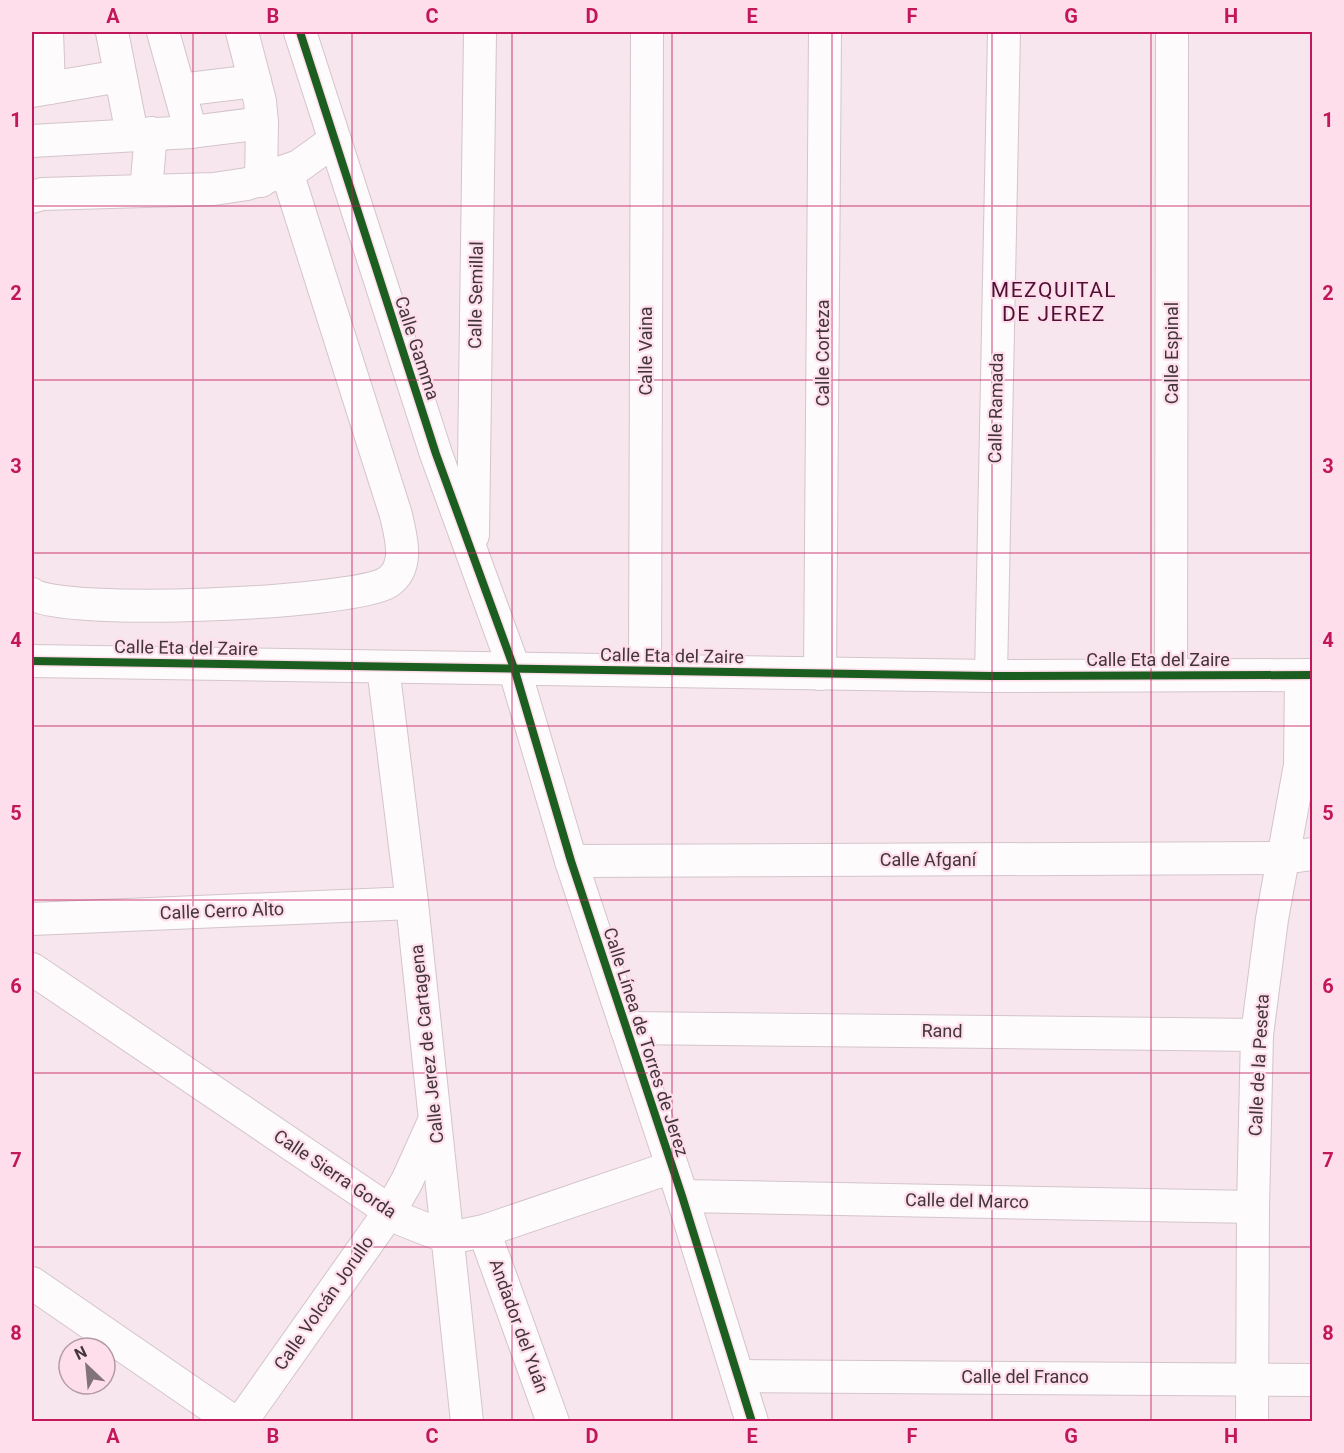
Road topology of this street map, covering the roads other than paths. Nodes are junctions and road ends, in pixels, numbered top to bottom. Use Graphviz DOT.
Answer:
graph roads {
  1 [pos="47,32"];
  2 [pos="112,32"];
  3 [pos="163,32"];
  4 [pos="242,32"];
  5 [pos="300,32"];
  6 [pos="480,32"];
  7 [pos="647,32"];
  8 [pos="825,32"];
  9 [pos="1004,32"];
  10 [pos="1173,32"];
  11 [pos="120,76"];
  12 [pos="255,81"];
  13 [pos="40,90"];
  14 [pos="180,90"];
  15 [pos="262,123"];
  16 [pos="191,132"];
  17 [pos="141,133"];
  18 [pos="335,140"];
  19 [pos="32,141"];
  20 [pos="274,177"];
  21 [pos="146,191"];
  22 [pos="32,197"];
  23 [pos="473,559"];
  24 [pos="32,594"];
  25 [pos="32,661"];
  26 [pos="383,667"];
  27 [pos="645,670"];
  28 [pos="515,671"];
  29 [pos="820,674"];
  30 [pos="1171,674"];
  31 [pos="991,676"];
  32 [pos="1306,676"];
  33 [pos="1298,856"];
  34 [pos="571,861"];
  35 [pos="412,903"];
  36 [pos="32,919"];
  37 [pos="32,969"];
  38 [pos="626,1028"];
  39 [pos="1257,1035"];
  40 [pos="435,1118"];
  41 [pos="677,1182"];
  42 [pos="1253,1207"];
  43 [pos="390,1211"];
  44 [pos="484,1231"];
  45 [pos="449,1238"];
  46 [pos="32,1283"];
  47 [pos="738,1376"];
  48 [pos="1251,1379"];
  49 [pos="1312,1380"];
  50 [pos="234,1422"];
  51 [pos="241,1422"];
  52 [pos="467,1422"];
  53 [pos="553,1422"];
  54 [pos="752,1422"];
  55 [pos="1252,1422"];
  1 -- 13 [label="street"];
  2 -- 11 [label="street"];
  3 -- 14 [label="street"];
  4 -- 12 [label="street"];
  5 -- 18 [label="street, Calle Gamma"];
  6 -- 23 [label="street, Calle Semillal"];
  7 -- 27 [label="street, Calle Vaina"];
  8 -- 29 [label="street, Calle Corteza"];
  9 -- 31 [label="street, Calle Ramada"];
  10 -- 30 [label="street, Calle Espinal"];
  11 -- 13 [label="street"];
  11 -- 17 [label="street"];
  12 -- 14 [label="street"];
  12 -- 15 [label="street"];
  14 -- 16 [label="street"];
  15 -- 16 [label="street"];
  15 -- 20 [label="street"];
  16 -- 17 [label="street"];
  17 -- 19 [label="street"];
  17 -- 21 [label="street"];
  18 -- 20 [label="street"];
  18 -- 23 [label="street, Calle Gamma"];
  20 -- 21 [label="street"];
  20 -- 24 [label="street"];
  21 -- 22 [label="street"];
  23 -- 28 [label="street, Calle Gamma"];
  25 -- 26 [label="street, Calle Eta del Zaire"];
  26 -- 28 [label="street, Calle Eta del Zaire"];
  26 -- 35 [label="street, Calle Jerez de Cartagena"];
  27 -- 28 [label="street, Calle Eta del Zaire"];
  27 -- 29 [label="street, Calle Eta del Zaire"];
  28 -- 34 [label="street, Calle Línea de Torres de Jerez"];
  29 -- 31 [label="street, Calle Eta del Zaire"];
  30 -- 31 [label="street, Calle Eta del Zaire"];
  30 -- 32 [label="street, Calle Eta del Zaire"];
  32 -- 33 [label="street, Calle de la Peseta"];
  33 -- 34 [label="street, Calle Afganí"];
  33 -- 39 [label="street, Calle de la Peseta"];
  34 -- 38 [label="street, Calle Línea de Torres de Jerez"];
  35 -- 36 [label="street, Calle Cerro Alto"];
  35 -- 40 [label="street, Calle Jerez de Cartagena"];
  37 -- 43 [label="street, Calle Sierra Gorda"];
  38 -- 39 [label="street, Rand"];
  38 -- 41 [label="street, Calle Línea de Torres de Jerez"];
  39 -- 42 [label="street, Calle de la Peseta"];
  40 -- 43 [label="street, Calle Volcán Jorullo"];
  40 -- 45 [label="street, Calle Jerez de Cartagena"];
  41 -- 42 [label="street, Calle del Marco"];
  41 -- 44 [label="street"];
  41 -- 47 [label="street, Calle Línea de Torres de Jerez"];
  42 -- 48 [label="street, Calle de la Peseta"];
  43 -- 45 [label="street, Calle Sierra Gorda"];
  43 -- 51 [label="street, Calle Volcán Jorullo"];
  44 -- 45 [label="street"];
  44 -- 53 [label="street, Andador del Yuán"];
  45 -- 52 [label="street, Calle Jerez de Cartagena"];
  46 -- 50 [label="street"];
  47 -- 48 [label="street, Calle del Franco"];
  47 -- 54 [label="street, Calle Línea de Torres de Jerez"];
  48 -- 49 [label="street, Calle del Franco"];
  48 -- 55 [label="street, Calle de la Peseta"];
}
